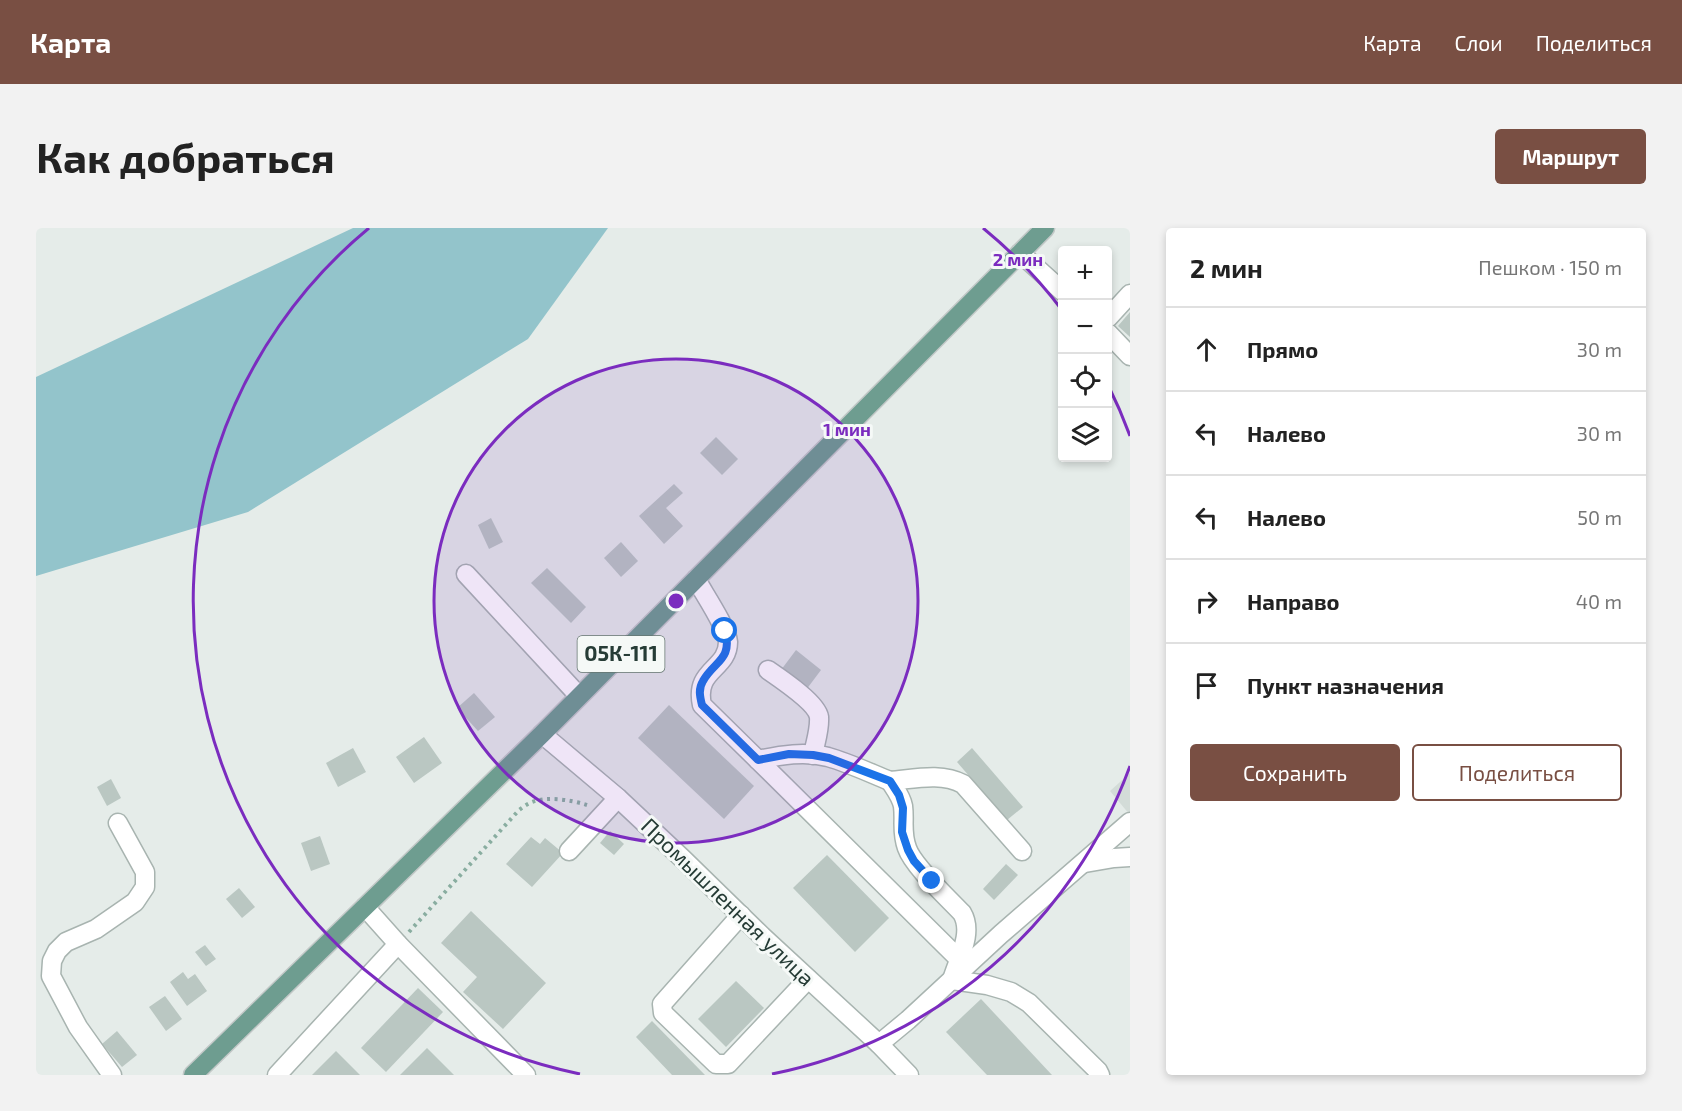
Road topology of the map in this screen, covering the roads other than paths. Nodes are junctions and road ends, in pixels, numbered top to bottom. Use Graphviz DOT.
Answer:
graph roads {
  1 [pos="1045,228"];
  2 [pos="1020,253"];
  3 [pos="1058,287"];
  4 [pos="1130,294"];
  5 [pos="1112,313"];
  6 [pos="1112,338"];
  7 [pos="1130,356"];
  8 [pos="466,574"];
  9 [pos="696,579"];
  10 [pos="768,670"];
  11 [pos="579,696"];
  12 [pos="542,734"];
  13 [pos="813,755"];
  14 [pos="758,760"];
  15 [pos="890,781"];
  16 [pos="618,798"];
  17 [pos="1130,822"];
  18 [pos="118,823"];
  19 [pos="569,851"];
  20 [pos="1022,851"];
  21 [pos="1130,857"];
  22 [pos="1083,863"];
  23 [pos="365,907"];
  24 [pos="741,915"];
  25 [pos="398,944"];
  26 [pos="958,958"];
  27 [pos="808,979"];
  28 [pos="952,980"];
  29 [pos="879,1044"];
  30 [pos="112,1075"];
  31 [pos="193,1075"];
  32 [pos="277,1075"];
  33 [pos="526,1075"];
  34 [pos="909,1075"];
  35 [pos="1100,1075"];
  1 -- 2 [label="main road, 05К-111"];
  2 -- 3 [label="lane"];
  2 -- 9 [label="main road, 05К-111"];
  4 -- 5 [label="lane"];
  6 -- 7 [label="lane"];
  8 -- 11 [label="lane"];
  9 -- 11 [label="main road, 05К-111"];
  9 -- 14 [label="lane"];
  10 -- 13 [label="lane"];
  11 -- 12 [label="main road, 05К-111"];
  12 -- 16 [label="lane, Промышленная улица"];
  12 -- 23 [label="main road, 05К-111"];
  13 -- 14 [label="lane"];
  13 -- 15 [label="lane"];
  14 -- 26 [label="lane"];
  15 -- 20 [label="lane"];
  15 -- 26 [label="lane"];
  16 -- 19 [label="lane"];
  16 -- 24 [label="lane, Промышленная улица"];
  17 -- 22 [label="lane"];
  18 -- 30 [label="lane"];
  21 -- 22 [label="lane"];
  22 -- 28 [label="lane"];
  23 -- 25 [label="lane"];
  23 -- 31 [label="main road, 05К-111"];
  24 -- 27 [label="lane, Промышленная улица"];
  24 -- 27 [label="lane"];
  25 -- 32 [label="lane"];
  25 -- 33 [label="lane"];
  26 -- 28 [label="lane"];
  27 -- 29 [label="lane, Промышленная улица"];
  28 -- 29 [label="lane"];
  28 -- 35 [label="lane"];
  29 -- 34 [label="lane, Промышленная улица"];
}
